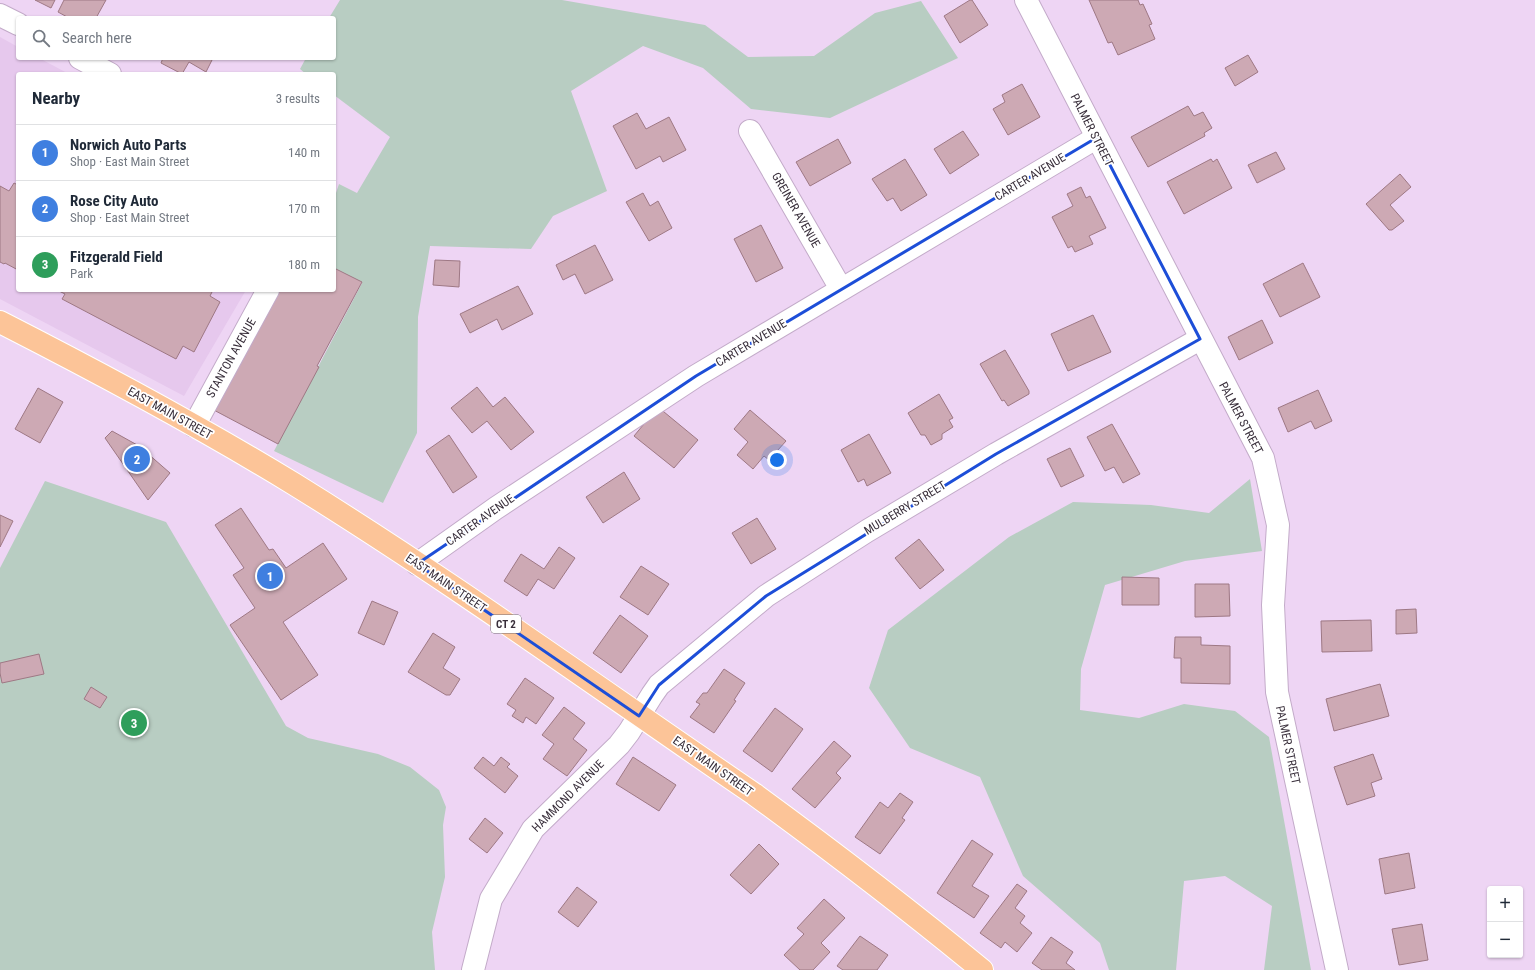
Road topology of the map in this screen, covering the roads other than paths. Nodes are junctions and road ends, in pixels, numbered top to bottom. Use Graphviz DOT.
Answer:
graph roads {
  1 [pos="1026,0"];
  2 [pos="0,15"];
  3 [pos="16,23"];
  4 [pos="84,60"];
  5 [pos="106,72"];
  6 [pos="750,131"];
  7 [pos="1096,138"];
  8 [pos="841,289"];
  9 [pos="267,292"];
  10 [pos="0,322"];
  11 [pos="1200,339"];
  12 [pos="194,426"];
  13 [pos="417,564"];
  14 [pos="639,716"];
  15 [pos="473,970"];
  16 [pos="982,970"];
  17 [pos="1337,970"];
  1 -- 7 [label="street, PALMER STREET"];
  2 -- 3 [label="street"];
  4 -- 5 [label="street"];
  6 -- 8 [label="street, GREINER AVENUE"];
  7 -- 8 [label="street, CARTER AVENUE"];
  7 -- 11 [label="street, PALMER STREET"];
  8 -- 13 [label="street, CARTER AVENUE"];
  9 -- 12 [label="street, STANTON AVENUE"];
  10 -- 12 [label="highway, EAST MAIN STREET / CT 2"];
  11 -- 14 [label="street, MULBERRY STREET"];
  11 -- 17 [label="street, PALMER STREET"];
  12 -- 13 [label="highway, EAST MAIN STREET / CT 2"];
  13 -- 14 [label="highway, EAST MAIN STREET / CT 2"];
  14 -- 15 [label="street, HAMMOND AVENUE"];
  14 -- 16 [label="highway, EAST MAIN STREET / CT 2"];
}
